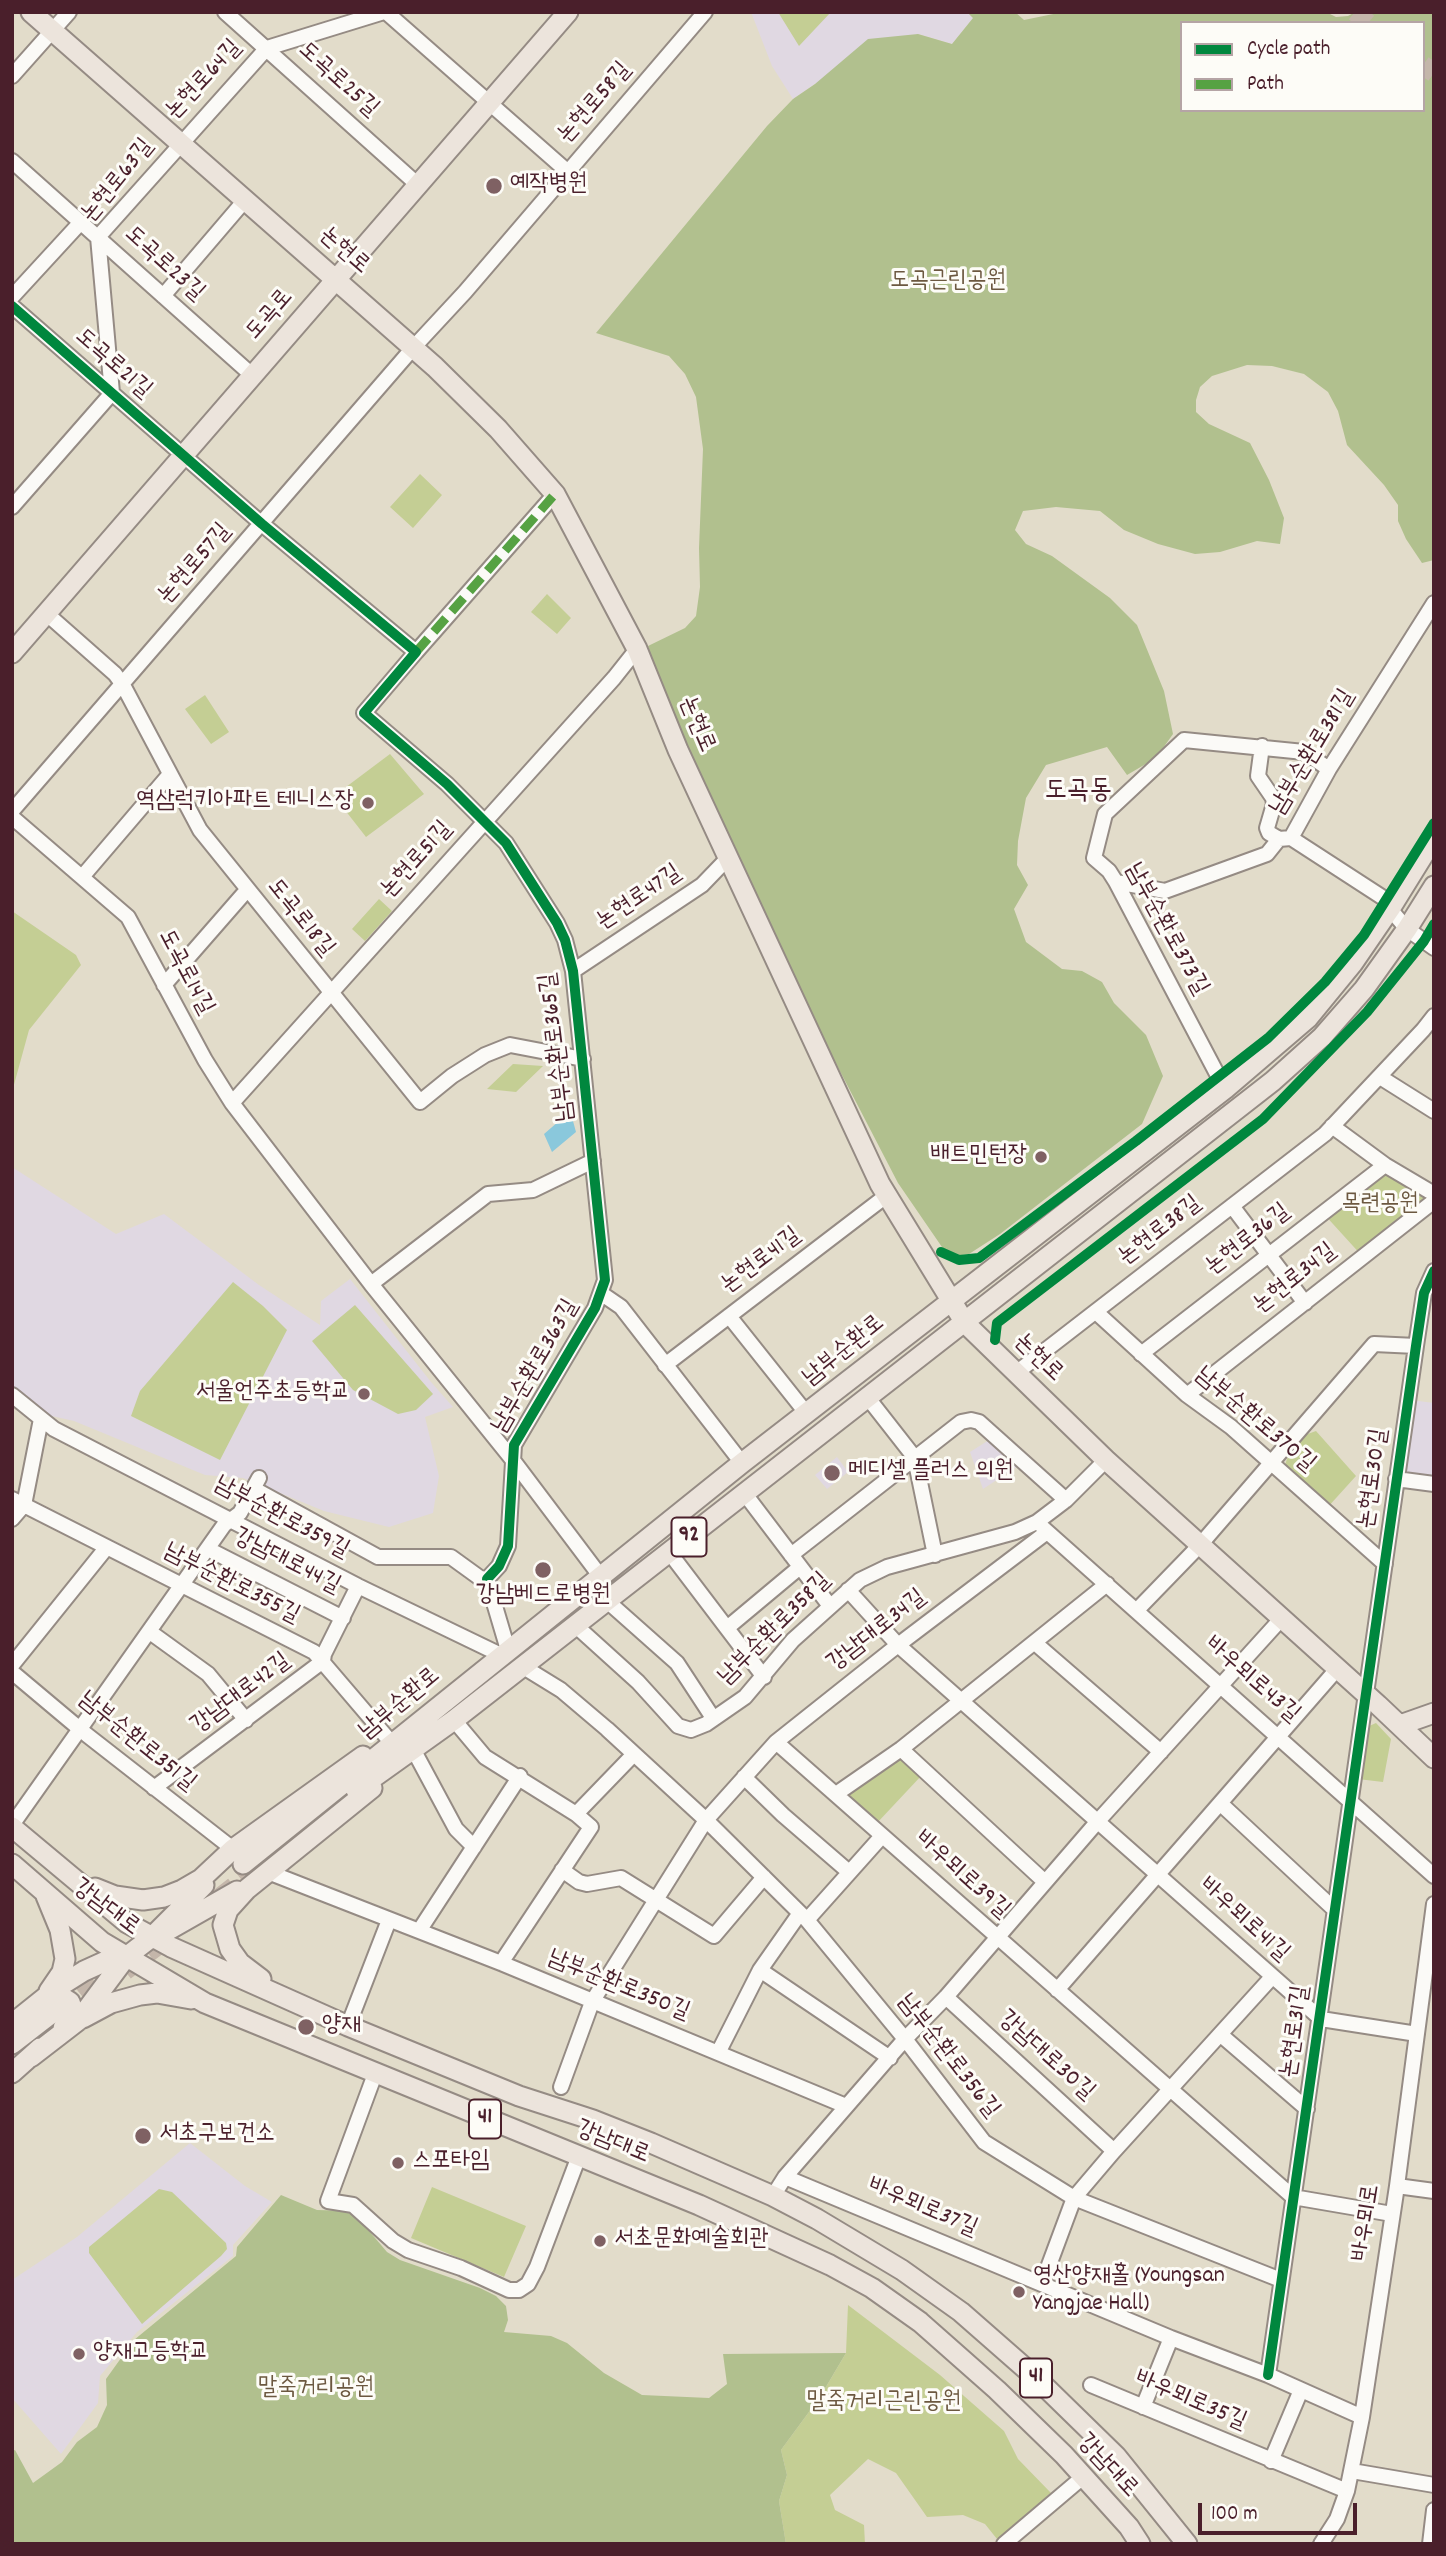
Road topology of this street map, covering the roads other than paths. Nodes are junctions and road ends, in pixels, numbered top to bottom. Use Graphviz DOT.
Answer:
graph roads {
  1 [pos="31,12"];
  2 [pos="69,12"];
  3 [pos="225,12"];
  4 [pos="385,12"];
  5 [pos="568,12"];
  6 [pos="703,14"];
  7 [pos="52,31"];
  8 [pos="267,48"];
  9 [pos="12,76"];
  10 [pos="489,102"];
  11 [pos="180,143"];
  12 [pos="12,161"];
  13 [pos="568,172"];
  14 [pos="418,185"];
  15 [pos="246,200"];
  16 [pos="80,222"];
  17 [pos="98,237"];
  18 [pos="337,278"];
  19 [pos="163,296"];
  20 [pos="12,297"];
  21 [pos="12,306"];
  22 [pos="413,348"];
  23 [pos="253,376"];
  24 [pos="112,393"];
  25 [pos="183,455"];
  26 [pos="555,494"];
  27 [pos="12,507"];
  28 [pos="262,524"];
  29 [pos="1434,603"];
  30 [pos="47,614"];
  31 [pos="637,649"];
  32 [pos="416,652"];
  33 [pos="12,653"];
  34 [pos="123,685"];
  35 [pos="1262,746"];
  36 [pos="1329,769"];
  37 [pos="170,774"];
  38 [pos="12,811"];
  39 [pos="12,817"];
  40 [pos="485,820"];
  41 [pos="1285,838"];
  42 [pos="1434,838"];
  43 [pos="728,858"];
  44 [pos="82,877"];
  45 [pos="1116,882"];
  46 [pos="1434,886"];
  47 [pos="247,890"];
  48 [pos="1390,909"];
  49 [pos="1407,929"];
  50 [pos="1434,948"];
  51 [pos="573,971"];
  52 [pos="1345,975"];
  53 [pos="164,985"];
  54 [pos="1364,989"];
  55 [pos="330,993"];
  56 [pos="1434,1016"];
  57 [pos="1428,1034"];
  58 [pos="583,1059"];
  59 [pos="1380,1077"];
  60 [pos="1225,1089"];
  61 [pos="232,1103"];
  62 [pos="1434,1111"];
  63 [pos="1332,1126"];
  64 [pos="593,1161"];
  65 [pos="1385,1165"];
  66 [pos="1434,1194"];
  67 [pos="886,1196"];
  68 [pos="1434,1201"];
  69 [pos="1232,1206"];
  70 [pos="1269,1254"];
  71 [pos="1434,1271"];
  72 [pos="371,1284"];
  73 [pos="602,1294"];
  74 [pos="950,1300"];
  75 [pos="1305,1303"];
  76 [pos="1096,1312"];
  77 [pos="729,1316"];
  78 [pos="965,1323"];
  79 [pos="1416,1346"];
  80 [pos="1141,1354"];
  81 [pos="665,1364"];
  82 [pos="1017,1373"];
  83 [pos="12,1395"];
  84 [pos="1187,1395"];
  85 [pos="868,1398"];
  86 [pos="807,1414"];
  87 [pos="41,1419"];
  88 [pos="915,1458"];
  89 [pos="512,1459"];
  90 [pos="1106,1460"];
  91 [pos="1270,1462"];
  92 [pos="742,1463"];
  93 [pos="1396,1479"];
  94 [pos="1434,1484"];
  95 [pos="745,1494"];
  96 [pos="1066,1500"];
  97 [pos="18,1502"];
  98 [pos="231,1518"];
  99 [pos="12,1519"];
  100 [pos="1037,1522"];
  101 [pos="1047,1532"];
  102 [pos="1199,1545"];
  103 [pos="107,1547"];
  104 [pos="208,1549"];
  105 [pos="669,1552"];
  106 [pos="935,1555"];
  107 [pos="795,1561"];
  108 [pos="1385,1564"];
  109 [pos="601,1577"];
  110 [pos="487,1579"];
  111 [pos="1107,1584"];
  112 [pos="182,1586"];
  113 [pos="358,1586"];
  114 [pos="848,1590"];
  115 [pos="606,1600"];
  116 [pos="830,1606"];
  117 [pos="1137,1611"];
  118 [pos="343,1618"];
  119 [pos="1282,1618"];
  120 [pos="575,1625"];
  121 [pos="727,1628"];
  122 [pos="150,1632"];
  123 [pos="1035,1643"];
  124 [pos="898,1645"];
  125 [pos="505,1653"];
  126 [pos="323,1661"];
  127 [pos="12,1665"];
  128 [pos="522,1666"];
  129 [pos="1338,1668"];
  130 [pos="12,1672"];
  131 [pos="764,1677"];
  132 [pos="1220,1685"];
  133 [pos="1366,1694"];
  134 [pos="959,1700"];
  135 [pos="1434,1713"];
  136 [pos="713,1718"];
  137 [pos="246,1720"];
  138 [pos="454,1720"];
  139 [pos="1400,1725"];
  140 [pos="80,1727"];
  141 [pos="1279,1736"];
  142 [pos="411,1739"];
  143 [pos="390,1741"];
  144 [pos="776,1742"];
  145 [pos="901,1749"];
  146 [pos="1161,1752"];
  147 [pos="634,1754"];
  148 [pos="1434,1758"];
  149 [pos="520,1776"];
  150 [pos="744,1777"];
  151 [pos="154,1788"];
  152 [pos="836,1794"];
  153 [pos="1351,1801"];
  154 [pos="1221,1804"];
  155 [pos="576,1814"];
  156 [pos="706,1820"];
  157 [pos="1098,1821"];
  158 [pos="12,1826"];
  159 [pos="882,1836"];
  160 [pos="474,1847"];
  161 [pos="12,1864"];
  162 [pos="252,1867"];
  163 [pos="562,1870"];
  164 [pos="64,1871"];
  165 [pos="849,1872"];
  166 [pos="1158,1875"];
  167 [pos="1434,1876"];
  168 [pos="764,1877"];
  169 [pos="1045,1882"];
  170 [pos="44,1893"];
  171 [pos="656,1899"];
  172 [pos="1434,1904"];
  173 [pos="1335,1910"];
  174 [pos="804,1916"];
  175 [pos="389,1920"];
  176 [pos="419,1931"];
  177 [pos="152,1937"];
  178 [pos="996,1938"];
  179 [pos="126,1957"];
  180 [pos="502,1963"];
  181 [pos="760,1970"];
  182 [pos="1272,1977"];
  183 [pos="1057,1990"];
  184 [pos="946,1997"];
  185 [pos="1427,1998"];
  186 [pos="592,2002"];
  187 [pos="205,2003"];
  188 [pos="298,2005"];
  189 [pos="60,2012"];
  190 [pos="1321,2019"];
  191 [pos="12,2024"];
  192 [pos="348,2026"];
  193 [pos="1417,2034"];
  194 [pos="1221,2035"];
  195 [pos="905,2039"];
  196 [pos="12,2044"];
  197 [pos="718,2053"];
  198 [pos="22,2058"];
  199 [pos="890,2058"];
  200 [pos="12,2073"];
  201 [pos="375,2074"];
  202 [pos="561,2087"];
  203 [pos="1170,2091"];
  204 [pos="846,2106"];
  205 [pos="1307,2109"];
  206 [pos="1114,2151"];
  207 [pos="579,2156"];
  208 [pos="785,2177"];
  209 [pos="1397,2186"];
  210 [pos="1434,2191"];
  211 [pos="773,2196"];
  212 [pos="1293,2197"];
  213 [pos="1074,2198"];
  214 [pos="1392,2214"];
  215 [pos="1281,2280"];
  216 [pos="1042,2284"];
  217 [pos="1171,2338"];
  218 [pos="1268,2375"];
  219 [pos="1091,2385"];
  220 [pos="1301,2390"];
  221 [pos="1143,2407"];
  222 [pos="1362,2417"];
  223 [pos="1271,2461"];
  224 [pos="1352,2471"];
  225 [pos="1083,2477"];
  226 [pos="1434,2485"];
  227 [pos="1347,2491"];
  228 [pos="1434,2510"];
  229 [pos="1021,2539"];
  230 [pos="1431,2542"];
  231 [pos="1004,2544"];
  232 [pos="1140,2544"];
  233 [pos="1187,2544"];
  234 [pos="1321,2544"];
  1 -- 7 [label="main road, 논현로"];
  2 -- 7 [label="street"];
  3 -- 8 [label="street, 도곡로25길"];
  4 -- 8 [label="street, 논현로64길"];
  4 -- 10 [label="street"];
  5 -- 10 [label="main road, 도곡로"];
  6 -- 13 [label="street, 논현로58길"];
  7 -- 9 [label="street"];
  7 -- 11 [label="main road, 논현로"];
  8 -- 11 [label="street, 논현로64길"];
  8 -- 14 [label="street, 도곡로25길"];
  10 -- 13 [label="street"];
  10 -- 14 [label="main road, 도곡로"];
  11 -- 15 [label="main road, 논현로"];
  11 -- 17 [label="street, 논현로63길"];
  12 -- 16 [label="street, 도곡로23길"];
  13 -- 22 [label="street, 논현로58길"];
  14 -- 18 [label="main road, 도곡로"];
  15 -- 18 [label="main road, 논현로"];
  15 -- 19 [label="street"];
  16 -- 17 [label="street, 도곡로23길"];
  16 -- 20 [label="street"];
  17 -- 19 [label="street, 도곡로23길"];
  17 -- 24 [label="street, 논현로63길"];
  18 -- 22 [label="main road, 논현로"];
  18 -- 23 [label="main road, 도곡로"];
  19 -- 23 [label="street, 도곡로23길"];
  21 -- 24 [label="street, 도곡로21길"];
  22 -- 26 [label="main road, 논현로"];
  22 -- 28 [label="street, 논현로57길"];
  23 -- 25 [label="main road, 도곡로"];
  24 -- 25 [label="street, 도곡로21길"];
  24 -- 27 [label="street"];
  25 -- 28 [label="street, 도곡로21길"];
  25 -- 30 [label="main road, 도곡로"];
  26 -- 31 [label="main road, 논현로"];
  26 -- 32 [label="street"];
  28 -- 32 [label="street, 도곡로21길"];
  28 -- 34 [label="street, 논현로57길"];
  29 -- 36 [label="street, 남부순환로381길"];
  30 -- 33 [label="main road, 도곡로"];
  30 -- 34 [label="street, 도곡로18길"];
  31 -- 40 [label="street, 논현로51길"];
  31 -- 43 [label="main road, 논현로"];
  32 -- 40 [label="street, 남부순환로365길"];
  34 -- 37 [label="street, 도곡로18길"];
  34 -- 38 [label="street, 논현로57길"];
  35 -- 36 [label="street"];
  35 -- 41 [label="street"];
  35 -- 45 [label="street, 남부순환로373길"];
  36 -- 41 [label="street, 남부순환로381길"];
  37 -- 44 [label="street"];
  37 -- 47 [label="street, 도곡로18길"];
  39 -- 44 [label="street, 도곡로14길"];
  40 -- 51 [label="street, 남부순환로365길"];
  40 -- 55 [label="street, 논현로51길"];
  41 -- 45 [label="street, 남부순환로381길"];
  41 -- 48 [label="street"];
  42 -- 48 [label="main road, 남부순환로 / 92"];
  43 -- 51 [label="street, 논현로47길"];
  43 -- 67 [label="main road, 논현로"];
  44 -- 53 [label="street, 도곡로14길"];
  45 -- 60 [label="street, 남부순환로373길"];
  46 -- 49 [label="main road, 남부순환로 / 92"];
  47 -- 53 [label="street"];
  47 -- 55 [label="street, 도곡로18길"];
  48 -- 49 [label="street"];
  48 -- 52 [label="main road, 남부순환로 / 92"];
  49 -- 50 [label="street"];
  49 -- 54 [label="main road, 남부순환로 / 92"];
  51 -- 58 [label="street, 남부순환로365길"];
  52 -- 54 [label="main road"];
  52 -- 60 [label="main road, 남부순환로 / 92"];
  53 -- 61 [label="street, 도곡로14길"];
  54 -- 78 [label="main road, 남부순환로 / 92"];
  55 -- 58 [label="street, 도곡로18길"];
  55 -- 61 [label="street, 논현로51길"];
  56 -- 57 [label="street, 논현로38길"];
  57 -- 59 [label="street, 논현로38길"];
  58 -- 64 [label="street, 남부순환로365길"];
  59 -- 62 [label="street"];
  59 -- 63 [label="street, 논현로38길"];
  60 -- 74 [label="main road, 남부순환로 / 92"];
  61 -- 72 [label="street, 남부순환로363길"];
  63 -- 65 [label="street"];
  63 -- 69 [label="street, 논현로38길"];
  64 -- 72 [label="street"];
  64 -- 73 [label="street, 남부순환로365길"];
  65 -- 66 [label="street"];
  65 -- 70 [label="street, 논현로36길"];
  67 -- 74 [label="main road, 논현로"];
  67 -- 77 [label="street, 논현로41길"];
  68 -- 75 [label="street, 논현로34길"];
  69 -- 70 [label="street"];
  69 -- 76 [label="street, 논현로38길"];
  70 -- 75 [label="street"];
  70 -- 80 [label="street, 논현로36길"];
  71 -- 79 [label="street, 논현로30길"];
  72 -- 89 [label="street, 남부순환로363길"];
  73 -- 81 [label="street"];
  73 -- 89 [label="street, 남부순환로363길"];
  74 -- 78 [label="main road, 논현로"];
  74 -- 86 [label="main road, 남부순환로 / 92"];
  75 -- 84 [label="street, 논현로34길"];
  76 -- 80 [label="street, 남부순환로370길"];
  76 -- 82 [label="street, 논현로38길"];
  77 -- 81 [label="street, 논현로41길"];
  77 -- 86 [label="street"];
  78 -- 82 [label="main road, 논현로"];
  78 -- 85 [label="main road, 남부순환로 / 92"];
  79 -- 91 [label="street"];
  79 -- 93 [label="street, 논현로30길"];
  80 -- 84 [label="street, 남부순환로370길"];
  81 -- 92 [label="street"];
  82 -- 90 [label="main road, 논현로"];
  83 -- 87 [label="street, 남부순환로359길"];
  84 -- 91 [label="street, 남부순환로370길"];
  85 -- 88 [label="street"];
  85 -- 95 [label="main road, 남부순환로 / 92"];
  86 -- 92 [label="main road, 남부순환로 / 92"];
  87 -- 97 [label="street"];
  87 -- 98 [label="street, 남부순환로359길"];
  88 -- 96 [label="street"];
  88 -- 106 [label="street"];
  88 -- 107 [label="street"];
  89 -- 109 [label="street, 남부순환로363길"];
  89 -- 110 [label="street, 남부순환로363길"];
  90 -- 96 [label="street, 남부순환로358길"];
  90 -- 102 [label="main road, 논현로"];
  91 -- 102 [label="street"];
  91 -- 108 [label="street, 남부순환로370길"];
  92 -- 109 [label="main road, 남부순환로 / 92"];
  93 -- 94 [label="street"];
  93 -- 108 [label="street, 논현로30길"];
  95 -- 105 [label="main road, 남부순환로 / 92"];
  95 -- 107 [label="street"];
  96 -- 100 [label="street, 남부순환로358길"];
  97 -- 99 [label="street"];
  97 -- 103 [label="street, 남부순환로355길"];
  98 -- 104 [label="street, 강남대로44길"];
  98 -- 110 [label="street, 강남대로44길"];
  98 -- 113 [label="street, 남부순환로359길"];
  100 -- 101 [label="street, 바우뫼로43길"];
  100 -- 106 [label="street, 남부순환로358길"];
  101 -- 111 [label="street, 바우뫼로43길"];
  101 -- 124 [label="street, 강남대로34길"];
  102 -- 117 [label="street"];
  102 -- 119 [label="main road, 논현로"];
  103 -- 112 [label="street, 남부순환로355길"];
  103 -- 127 [label="street"];
  104 -- 112 [label="street, 강남대로44길"];
  104 -- 118 [label="street, 강남대로44길"];
  105 -- 115 [label="main road, 남부순환로 / 92"];
  105 -- 121 [label="street"];
  106 -- 114 [label="street, 남부순환로358길"];
  107 -- 116 [label="street"];
  107 -- 121 [label="street"];
  108 -- 133 [label="street, 논현로30길"];
  109 -- 125 [label="main road, 남부순환로 / 92"];
  110 -- 125 [label="street"];
  111 -- 117 [label="street, 바우뫼로43길"];
  111 -- 123 [label="street"];
  112 -- 122 [label="street, 강남대로44길"];
  112 -- 126 [label="street, 남부순환로355길"];
  113 -- 118 [label="street, 강남대로42길"];
  113 -- 125 [label="street, 남부순환로359길"];
  114 -- 116 [label="street, 남부순환로358길"];
  114 -- 124 [label="street, 바우뫼로41길"];
  115 -- 120 [label="main road, 남부순환로 / 92"];
  115 -- 136 [label="street"];
  116 -- 131 [label="street, 남부순환로358길"];
  117 -- 132 [label="street, 바우뫼로43길"];
  118 -- 126 [label="street, 강남대로42길"];
  119 -- 129 [label="main road, 논현로"];
  119 -- 132 [label="street"];
  120 -- 128 [label="main road, 남부순환로 / 92"];
  120 -- 136 [label="street, 남부순환로358길"];
  121 -- 131 [label="street"];
  122 -- 137 [label="street"];
  122 -- 140 [label="street, 강남대로44길"];
  123 -- 134 [label="street"];
  123 -- 146 [label="street"];
  124 -- 134 [label="street, 바우뫼로41길"];
  124 -- 144 [label="street, 강남대로34길"];
  125 -- 142 [label="main road, 남부순환로 / 92"];
  126 -- 137 [label="street, 강남대로42길"];
  126 -- 143 [label="street, 남부순환로355길"];
  128 -- 138 [label="main road, 남부순환로 / 92"];
  128 -- 147 [label="street, 남부순환로356길"];
  129 -- 133 [label="main road, 논현로"];
  129 -- 141 [label="street"];
  130 -- 140 [label="street, 남부순환로351길"];
  131 -- 136 [label="street, 남부순환로358길"];
  132 -- 141 [label="street, 바우뫼로43길"];
  132 -- 146 [label="street"];
  133 -- 139 [label="main road, 논현로"];
  133 -- 153 [label="street, 논현로31길"];
  134 -- 145 [label="street"];
  134 -- 157 [label="street, 바우뫼로41길"];
  135 -- 139 [label="main road"];
  137 -- 151 [label="street, 강남대로42길"];
  138 -- 142 [label="main road, 남부순환로 / 92"];
  138 -- 149 [label="street"];
  139 -- 148 [label="main road, 논현로"];
  140 -- 151 [label="street, 남부순환로351길"];
  140 -- 158 [label="street, 강남대로44길"];
  141 -- 153 [label="street, 바우뫼로43길"];
  141 -- 154 [label="street"];
  142 -- 143 [label="main road"];
  142 -- 160 [label="street, 남부순환로"];
  142 -- 162 [label="main road, 남부순환로 / 92"];
  142 -- 162 [label="main road"];
  143 -- 162 [label="main road"];
  144 -- 150 [label="street, 강남대로34길"];
  144 -- 152 [label="street, 바우뫼로39길"];
  145 -- 152 [label="street"];
  145 -- 169 [label="street"];
  146 -- 157 [label="street"];
  147 -- 155 [label="street"];
  147 -- 156 [label="street, 남부순환로356길"];
  149 -- 155 [label="street"];
  149 -- 160 [label="street"];
  150 -- 156 [label="street, 강남대로34길"];
  150 -- 165 [label="street"];
  151 -- 162 [label="street, 남부순환로351길"];
  152 -- 159 [label="street, 바우뫼로39길"];
  153 -- 167 [label="street, 바우뫼로43길"];
  153 -- 173 [label="street, 논현로31길"];
  154 -- 166 [label="street"];
  154 -- 173 [label="street"];
  155 -- 163 [label="street, 남부순환로350길"];
  156 -- 168 [label="street, 남부순환로356길"];
  156 -- 171 [label="street, 강남대로34길"];
  157 -- 166 [label="street, 바우뫼로41길"];
  157 -- 169 [label="street"];
  158 -- 164 [label="main road, 강남대로 / 41"];
  159 -- 165 [label="street"];
  159 -- 178 [label="street, 바우뫼로39길"];
  160 -- 176 [label="street"];
  161 -- 170 [label="main road, 강남대로 / 41"];
  162 -- 164 [label="main road"];
  162 -- 175 [label="street, 남부순환로350길"];
  162 -- 177 [label="main road"];
  162 -- 177 [label="main road"];
  162 -- 188 [label="main road"];
  163 -- 171 [label="street"];
  163 -- 180 [label="street, 남부순환로350길"];
  164 -- 177 [label="main road, 강남대로 / 41"];
  165 -- 174 [label="street"];
  166 -- 182 [label="street, 바우뫼로41길"];
  166 -- 183 [label="street"];
  168 -- 171 [label="street"];
  168 -- 174 [label="street, 남부순환로356길"];
  169 -- 178 [label="street"];
  170 -- 179 [label="main road, 강남대로 / 41"];
  170 -- 189 [label="main road"];
  171 -- 186 [label="street, 강남대로34길"];
  172 -- 185 [label="street, 바우뫼로"];
  173 -- 190 [label="street, 논현로31길"];
  174 -- 181 [label="street"];
  174 -- 195 [label="street, 남부순환로356길"];
  175 -- 176 [label="street, 남부순환로350길"];
  175 -- 192 [label="street"];
  176 -- 180 [label="street, 남부순환로350길"];
  177 -- 179 [label="main road"];
  177 -- 188 [label="main road, 강남대로 / 41"];
  178 -- 183 [label="street, 바우뫼로39길"];
  178 -- 184 [label="street"];
  179 -- 187 [label="main road, 강남대로 / 41"];
  179 -- 189 [label="main road"];
  179 -- 189 [label="main road"];
  180 -- 186 [label="street, 남부순환로350길"];
  181 -- 197 [label="street"];
  181 -- 199 [label="street"];
  182 -- 190 [label="street, 바우뫼로41길"];
  182 -- 194 [label="street"];
  183 -- 203 [label="street, 바우뫼로39길"];
  184 -- 195 [label="street"];
  184 -- 206 [label="street, 강남대로30길"];
  185 -- 193 [label="street, 바우뫼로"];
  186 -- 197 [label="street, 남부순환로350길"];
  186 -- 202 [label="street, 강남대로34길"];
  187 -- 189 [label="main road"];
  187 -- 201 [label="main road, 강남대로 / 41"];
  188 -- 192 [label="main road, 강남대로 / 41"];
  189 -- 191 [label="main road"];
  189 -- 196 [label="main road"];
  189 -- 198 [label="main road"];
  189 -- 198 [label="main road"];
  190 -- 193 [label="street"];
  190 -- 205 [label="street, 논현로31길"];
  192 -- 211 [label="main road, 강남대로 / 41"];
  193 -- 209 [label="street, 바우뫼로"];
  194 -- 203 [label="street"];
  194 -- 205 [label="street, 논현로31길"];
  195 -- 199 [label="street"];
  195 -- 213 [label="street, 남부순환로356길"];
  197 -- 204 [label="street, 남부순환로350길"];
  198 -- 200 [label="main road"];
  199 -- 204 [label="street"];
  201 -- 207 [label="main road, 강남대로 / 41"];
  201 -- 207 [label="street"];
  203 -- 206 [label="street"];
  203 -- 212 [label="street, 바우뫼로39길"];
  204 -- 208 [label="street"];
  205 -- 212 [label="street, 논현로31길"];
  206 -- 213 [label="street"];
  207 -- 225 [label="main road, 강남대로 / 41"];
  208 -- 211 [label="street"];
  208 -- 216 [label="street, 바우뫼로37길"];
  209 -- 210 [label="street"];
  209 -- 214 [label="street, 바우뫼로"];
  211 -- 233 [label="main road, 강남대로 / 41"];
  212 -- 214 [label="street"];
  212 -- 215 [label="street, 논현로31길"];
  213 -- 215 [label="street, 남부순환로356길"];
  213 -- 216 [label="street"];
  214 -- 222 [label="street, 바우뫼로"];
  215 -- 218 [label="street, 논현로31길"];
  216 -- 217 [label="street, 바우뫼로37길"];
  217 -- 218 [label="street, 바우뫼로37길"];
  217 -- 221 [label="street"];
  218 -- 220 [label="street, 바우뫼로37길"];
  219 -- 221 [label="street, 바우뫼로35길"];
  220 -- 222 [label="street, 바우뫼로37길"];
  220 -- 223 [label="street"];
  221 -- 223 [label="street, 바우뫼로35길"];
  222 -- 224 [label="street, 바우뫼로"];
  223 -- 227 [label="street, 바우뫼로35길"];
  224 -- 226 [label="street"];
  224 -- 227 [label="street, 바우뫼로"];
  225 -- 229 [label="street"];
  225 -- 232 [label="main road, 강남대로 / 41"];
  227 -- 234 [label="street, 바우뫼로"];
  228 -- 230 [label="street"];
  229 -- 231 [label="street"];
}
